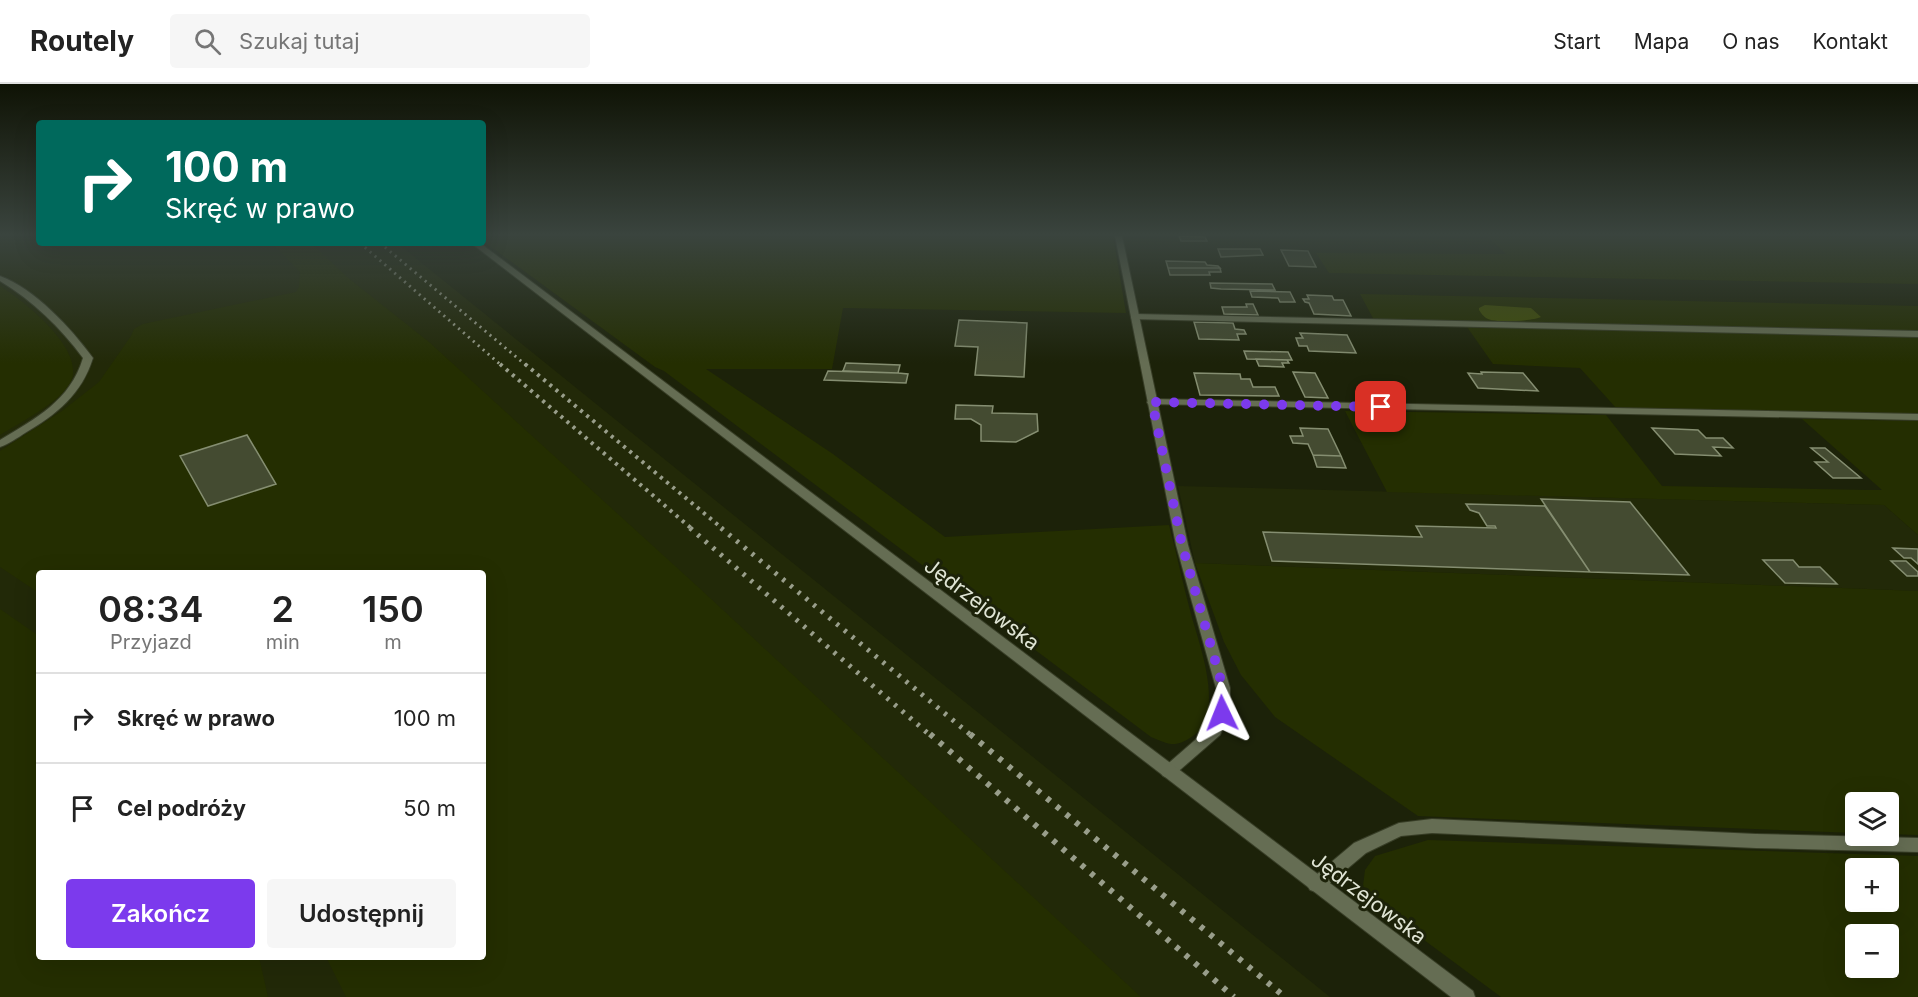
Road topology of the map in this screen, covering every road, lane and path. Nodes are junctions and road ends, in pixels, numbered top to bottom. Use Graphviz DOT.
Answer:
graph roads {
  1 [pos="1,279"];
  2 [pos="522,279"];
  3 [pos="1126,279"];
  4 [pos="1134,317"];
  5 [pos="1918,334"];
  6 [pos="1152,402"];
  7 [pos="1918,417"];
  8 [pos="0,444"];
  9 [pos="1168,772"];
  10 [pos="1918,845"];
  11 [pos="1316,885"];
  12 [pos="1466,997"];
  1 -- 8 [label="street"];
  2 -- 9 [label="street, Jędrzejowska"];
  3 -- 4 [label="street"];
  4 -- 5 [label="street"];
  4 -- 6 [label="street"];
  6 -- 7 [label="street"];
  6 -- 9 [label="street"];
  9 -- 11 [label="street, Jędrzejowska"];
  10 -- 11 [label="street"];
  11 -- 12 [label="street, Jędrzejowska"];
}
